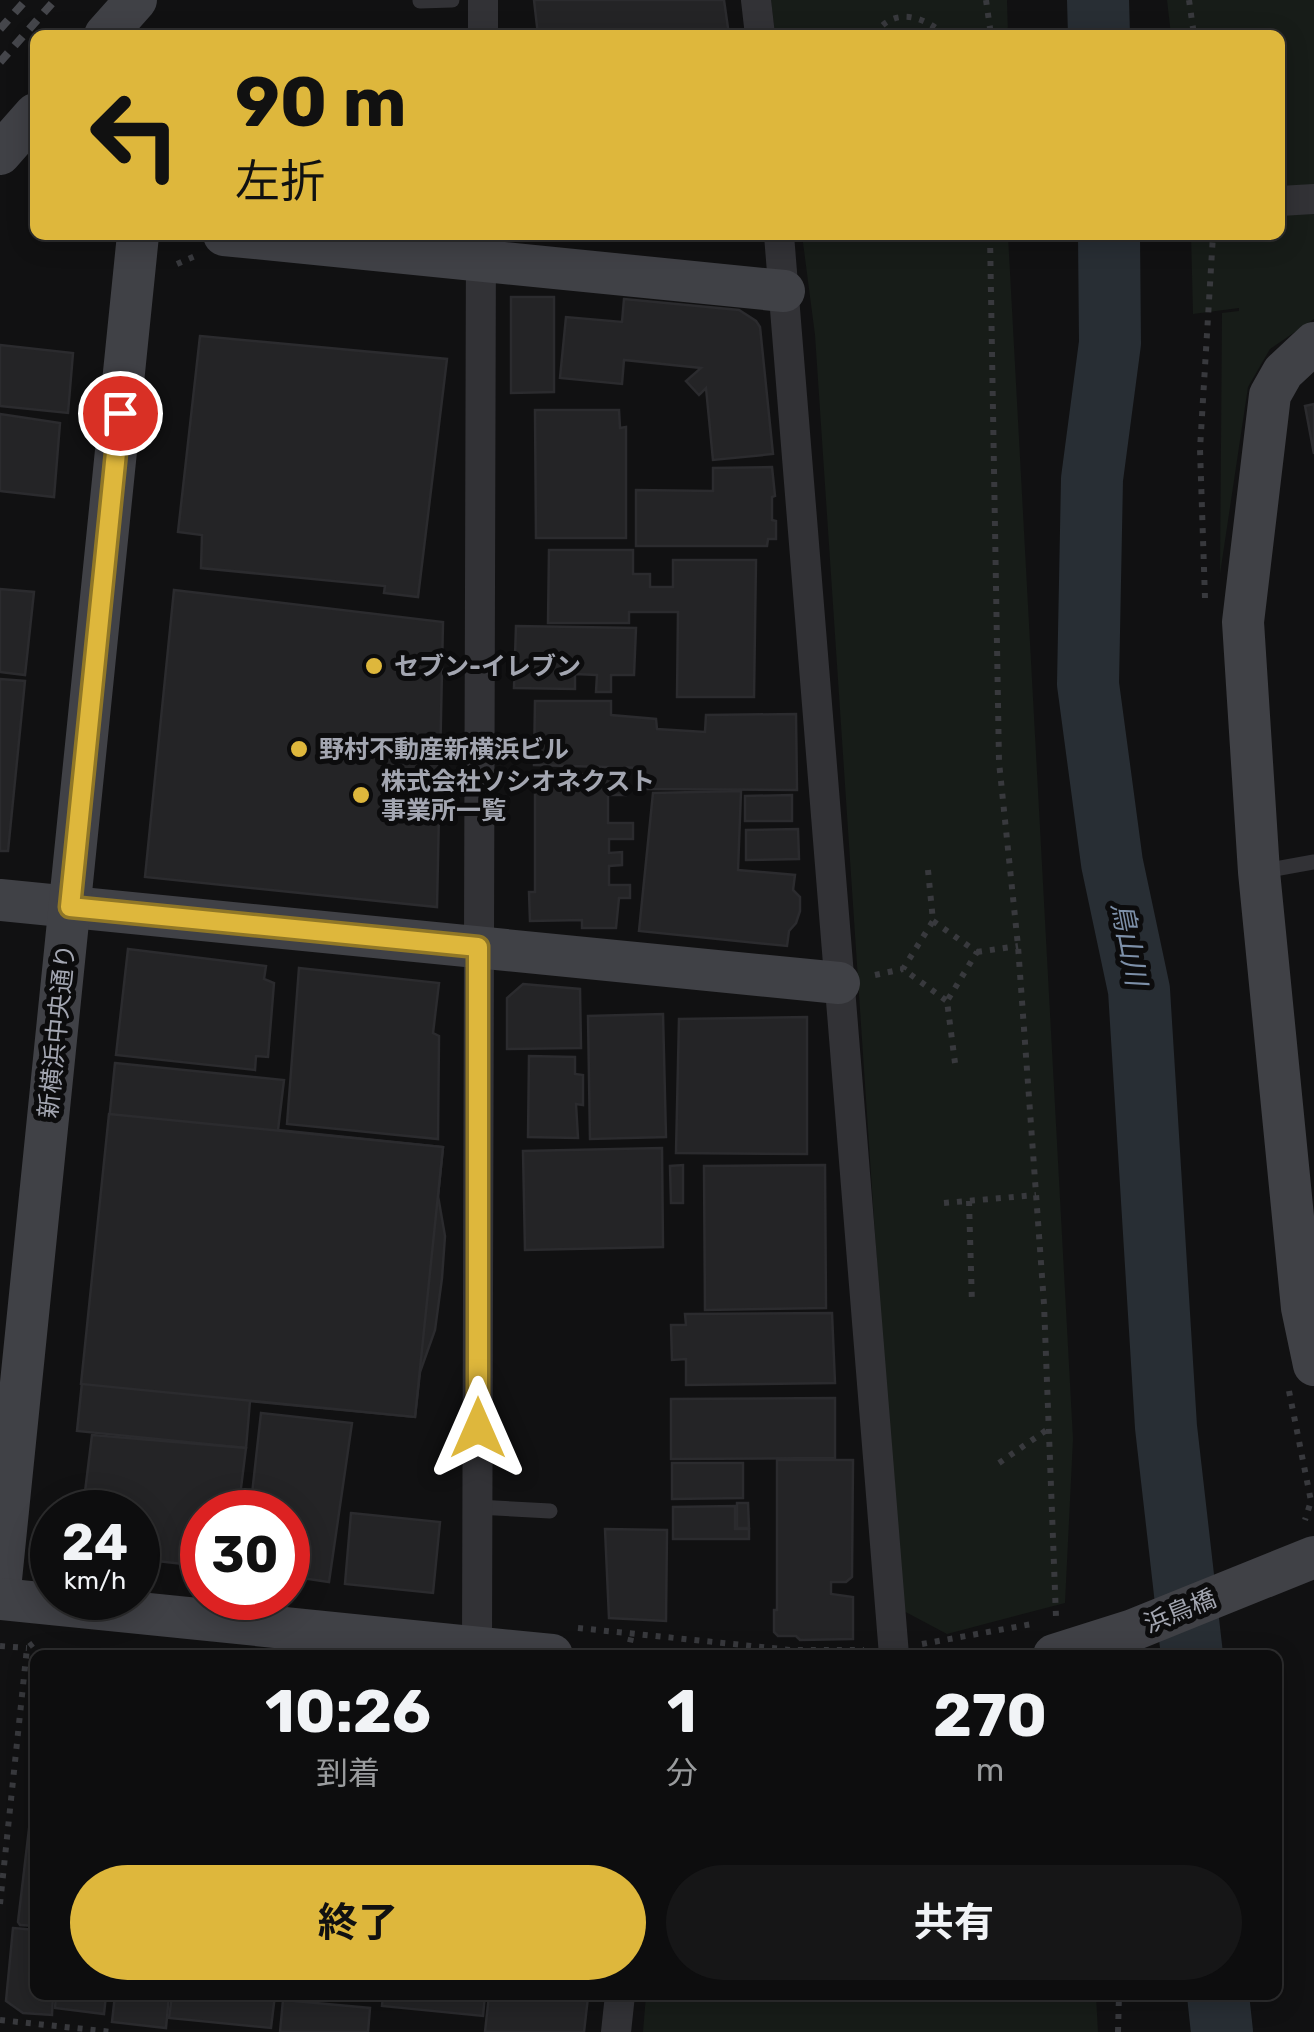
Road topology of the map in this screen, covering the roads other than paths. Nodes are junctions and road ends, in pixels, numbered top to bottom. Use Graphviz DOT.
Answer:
graph roads {
  1 [pos="452,0"];
  2 [pos="483,0"];
  3 [pos="756,0"];
  4 [pos="420,1"];
  5 [pos="483,30"];
  6 [pos="759,30"];
  7 [pos="30,120"];
  8 [pos="0,154"];
  9 [pos="1314,198"];
  10 [pos="1285,201"];
  11 [pos="137,240"];
  12 [pos="316,240"];
  13 [pos="779,240"];
  14 [pos="481,249"];
  15 [pos="784,290"];
  16 [pos="1314,344"];
  17 [pos="1314,862"];
  18 [pos="1259,872"];
  19 [pos="0,900"];
  20 [pos="70,907"];
  21 [pos="478,947"];
  22 [pos="839,983"];
  23 [pos="1314,1365"];
  24 [pos="478,1507"];
  25 [pos="550,1511"];
  26 [pos="1299,1563"];
  27 [pos="0,1589"];
  28 [pos="0,1599"];
  29 [pos="1064,1634"];
  30 [pos="557,1641"];
  31 [pos="885,1645"];
  32 [pos="477,1647"];
  33 [pos="619,2000"];
  34 [pos="616,2032"];
  1 -- 4 [label="lane"];
  2 -- 5 [label="street"];
  3 -- 6 [label="street"];
  7 -- 8 [label="street"];
  9 -- 10 [label="street"];
  11 -- 20 [label="street, 新横浜中央通り"];
  12 -- 14 [label="street"];
  13 -- 15 [label="street"];
  14 -- 15 [label="street"];
  14 -- 21 [label="street"];
  15 -- 22 [label="street"];
  16 -- 18 [label="street"];
  17 -- 18 [label="lane"];
  18 -- 23 [label="street"];
  19 -- 20 [label="street"];
  20 -- 21 [label="street"];
  20 -- 27 [label="street, 新横浜中央通り"];
  21 -- 22 [label="street"];
  21 -- 24 [label="street"];
  22 -- 31 [label="street"];
  24 -- 25 [label="lane"];
  24 -- 32 [label="street"];
  26 -- 29 [label="street, 浜鳥橋"];
  28 -- 32 [label="street"];
  30 -- 32 [label="street"];
  33 -- 34 [label="street"];
}
